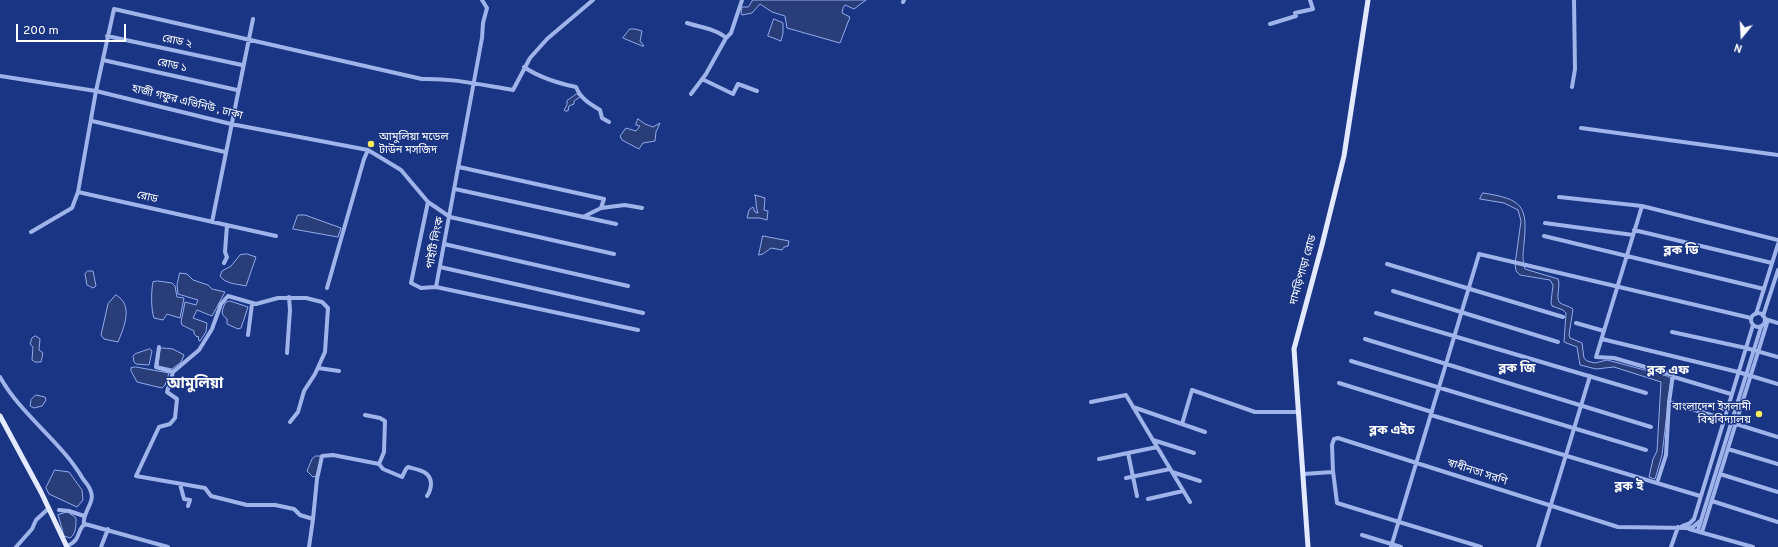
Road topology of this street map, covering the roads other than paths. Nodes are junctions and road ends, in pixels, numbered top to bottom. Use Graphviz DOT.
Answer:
graph roads {
  1 [pos="482,0"];
  2 [pos="593,0"];
  3 [pos="742,0"];
  4 [pos="1310,0"];
  5 [pos="1368,0"];
  6 [pos="1574,0"];
  7 [pos="253,19"];
  8 [pos="687,23"];
  9 [pos="1270,24"];
  10 [pos="107,36"];
  11 [pos="726,38"];
  12 [pos="247,40"];
  13 [pos="103,60"];
  14 [pos="242,65"];
  15 [pos="524,67"];
  16 [pos="0,76"];
  17 [pos="702,79"];
  18 [pos="473,82"];
  19 [pos="1572,87"];
  20 [pos="237,90"];
  21 [pos="757,90"];
  22 [pos="96,91"];
  23 [pos="691,94"];
  24 [pos="92,121"];
  25 [pos="609,122"];
  26 [pos="231,124"];
  27 [pos="1581,128"];
  28 [pos="368,150"];
  29 [pos="225,152"];
  30 [pos="1778,155"];
  31 [pos="459,167"];
  32 [pos="455,189"];
  33 [pos="78,192"];
  34 [pos="1559,197"];
  35 [pos="428,202"];
  36 [pos="1642,206"];
  37 [pos="601,208"];
  38 [pos="642,208"];
  39 [pos="450,217"];
  40 [pos="583,217"];
  41 [pos="212,222"];
  42 [pos="1545,223"];
  43 [pos="616,224"];
  44 [pos="227,226"];
  45 [pos="1634,230"];
  46 [pos="31,232"];
  47 [pos="1633,235"];
  48 [pos="276,236"];
  49 [pos="1544,236"];
  50 [pos="1778,240"];
  51 [pos="444,244"];
  52 [pos="1778,244"];
  53 [pos="614,254"];
  54 [pos="1627,255"];
  55 [pos="224,263"];
  56 [pos="1772,263"];
  57 [pos="1387,264"];
  58 [pos="440,267"];
  59 [pos="1778,270"];
  60 [pos="628,286"];
  61 [pos="1618,286"];
  62 [pos="436,287"];
  63 [pos="327,288"];
  64 [pos="1764,289"];
  65 [pos="1468,290"];
  66 [pos="1393,291"];
  67 [pos="288,297"];
  68 [pos="252,304"];
  69 [pos="643,312"];
  70 [pos="1462,312"];
  71 [pos="1376,313"];
  72 [pos="1756,314"];
  73 [pos="1563,317"];
  74 [pos="1752,318"];
  75 [pos="1765,318"];
  76 [pos="1576,323"];
  77 [pos="1778,323"];
  78 [pos="1753,325"];
  79 [pos="1761,327"];
  80 [pos="638,330"];
  81 [pos="1604,332"];
  82 [pos="1672,332"];
  83 [pos="248,335"];
  84 [pos="1455,336"];
  85 [pos="1365,339"];
  86 [pos="1602,339"];
  87 [pos="1558,342"];
  88 [pos="159,346"];
  89 [pos="1746,348"];
  90 [pos="1756,350"];
  91 [pos="287,353"];
  92 [pos="1778,357"];
  93 [pos="1351,360"];
  94 [pos="1446,364"];
  95 [pos="318,368"];
  96 [pos="339,371"];
  97 [pos="173,372"];
  98 [pos="1738,372"];
  99 [pos="1748,375"];
  100 [pos="1590,376"];
  101 [pos="0,377"];
  102 [pos="1674,378"];
  103 [pos="1339,383"];
  104 [pos="1778,384"];
  105 [pos="1440,388"];
  106 [pos="1646,393"];
  107 [pos="1732,394"];
  108 [pos="1091,402"];
  109 [pos="1669,402"];
  110 [pos="1582,405"];
  111 [pos="1133,407"];
  112 [pos="1298,412"];
  113 [pos="1432,413"];
  114 [pos="365,415"];
  115 [pos="0,416"];
  116 [pos="1724,419"];
  117 [pos="290,422"];
  118 [pos="1182,424"];
  119 [pos="1736,424"];
  120 [pos="1651,427"];
  121 [pos="1575,428"];
  122 [pos="1205,432"];
  123 [pos="1778,437"];
  124 [pos="1152,440"];
  125 [pos="1157,447"];
  126 [pos="1728,449"];
  127 [pos="1646,450"];
  128 [pos="1194,452"];
  129 [pos="1128,453"];
  130 [pos="1566,456"];
  131 [pos="1099,459"];
  132 [pos="1417,463"];
  133 [pos="379,464"];
  134 [pos="1778,464"];
  135 [pos="1171,470"];
  136 [pos="1333,471"];
  137 [pos="1303,474"];
  138 [pos="1720,474"];
  139 [pos="1133,477"];
  140 [pos="1126,478"];
  141 [pos="1200,481"];
  142 [pos="1657,483"];
  143 [pos="180,484"];
  144 [pos="1183,491"];
  145 [pos="1778,492"];
  146 [pos="427,496"];
  147 [pos="1137,496"];
  148 [pos="1700,496"];
  149 [pos="1148,499"];
  150 [pos="1712,501"];
  151 [pos="1190,502"];
  152 [pos="188,506"];
  153 [pos="1551,506"];
  154 [pos="49,508"];
  155 [pos="59,510"];
  156 [pos="84,516"];
  157 [pos="1694,517"];
  158 [pos="313,519"];
  159 [pos="1701,520"];
  160 [pos="1399,522"];
  161 [pos="1778,522"];
  162 [pos="84,524"];
  163 [pos="1678,528"];
  164 [pos="108,529"];
  165 [pos="1700,531"];
  166 [pos="1362,535"];
  167 [pos="1391,546"];
  168 [pos="16,547"];
  169 [pos="67,547"];
  170 [pos="101,547"];
  171 [pos="168,547"];
  172 [pos="309,547"];
  173 [pos="1308,547"];
  174 [pos="1401,547"];
  175 [pos="1481,547"];
  176 [pos="1538,547"];
  177 [pos="1671,547"];
  178 [pos="1753,547"];
  1 -- 18 [label="street, পাইটি লিংক"];
  2 -- 15 [label="street"];
  3 -- 11 [label="street"];
  4 -- 9 [label="street"];
  5 -- 112 [label="main road, দামড়িপাড়া রোড"];
  6 -- 19 [label="street"];
  7 -- 12 [label="street"];
  8 -- 11 [label="street"];
  10 -- 12 [label="street"];
  10 -- 13 [label="street"];
  10 -- 14 [label="street, রোড ২"];
  11 -- 17 [label="street"];
  12 -- 14 [label="street"];
  12 -- 18 [label="street"];
  13 -- 20 [label="street, রোড ১"];
  13 -- 22 [label="street"];
  14 -- 20 [label="street"];
  15 -- 18 [label="street"];
  15 -- 25 [label="street"];
  16 -- 22 [label="street, হাজী গফুর এভিনিউ , ঢাকা"];
  17 -- 21 [label="street"];
  17 -- 23 [label="street"];
  18 -- 31 [label="street, পাইটি লিংক"];
  20 -- 26 [label="street"];
  22 -- 24 [label="street"];
  22 -- 26 [label="street, হাজী গফুর এভিনিউ , ঢাকা"];
  24 -- 29 [label="street"];
  24 -- 33 [label="street"];
  26 -- 28 [label="street, হাজী গফুর এভিনিউ , ঢাকা"];
  26 -- 29 [label="street"];
  27 -- 30 [label="street"];
  28 -- 35 [label="street"];
  28 -- 63 [label="street"];
  29 -- 41 [label="street"];
  31 -- 32 [label="street, পাইটি লিংক"];
  31 -- 37 [label="street"];
  32 -- 39 [label="street, পাইটি লিংক"];
  32 -- 40 [label="street"];
  33 -- 41 [label="street, রোড"];
  33 -- 46 [label="street"];
  34 -- 36 [label="street"];
  35 -- 39 [label="street"];
  35 -- 62 [label="street"];
  36 -- 45 [label="street"];
  36 -- 50 [label="street"];
  37 -- 38 [label="street"];
  37 -- 40 [label="street"];
  39 -- 51 [label="street, পাইটি লিংক"];
  39 -- 53 [label="street"];
  40 -- 43 [label="street"];
  41 -- 44 [label="street, রোড"];
  42 -- 47 [label="street"];
  44 -- 48 [label="street, রোড"];
  44 -- 55 [label="street"];
  45 -- 47 [label="street"];
  45 -- 56 [label="street"];
  47 -- 54 [label="street"];
  49 -- 54 [label="street"];
  51 -- 58 [label="street, পাইটি লিংক"];
  51 -- 60 [label="street"];
  52 -- 56 [label="street"];
  54 -- 61 [label="street"];
  54 -- 64 [label="street"];
  56 -- 64 [label="street"];
  57 -- 65 [label="street"];
  58 -- 62 [label="street, পাইটি লিংক"];
  58 -- 69 [label="street"];
  59 -- 75 [label="street"];
  61 -- 65 [label="street"];
  61 -- 74 [label="street"];
  61 -- 81 [label="street"];
  62 -- 80 [label="street"];
  64 -- 72 [label="street"];
  65 -- 70 [label="street"];
  65 -- 73 [label="street"];
  66 -- 70 [label="street"];
  67 -- 68 [label="street"];
  67 -- 91 [label="street"];
  67 -- 95 [label="street"];
  68 -- 83 [label="street"];
  68 -- 97 [label="street"];
  70 -- 84 [label="street"];
  70 -- 87 [label="street"];
  71 -- 84 [label="street"];
  72 -- 74 [label="street"];
  72 -- 75 [label="street"];
  74 -- 78 [label="street"];
  75 -- 77 [label="street"];
  75 -- 79 [label="street"];
  75 -- 90 [label="street"];
  76 -- 81 [label="street"];
  78 -- 79 [label="street"];
  78 -- 89 [label="street"];
  79 -- 90 [label="street"];
  81 -- 86 [label="street"];
  82 -- 89 [label="street"];
  84 -- 94 [label="street"];
  84 -- 100 [label="street"];
  85 -- 94 [label="street"];
  86 -- 98 [label="street"];
  86 -- 102 [label="street"];
  88 -- 97 [label="street"];
  89 -- 90 [label="street"];
  89 -- 98 [label="street"];
  90 -- 92 [label="street"];
  90 -- 99 [label="street"];
  93 -- 105 [label="street"];
  94 -- 105 [label="street"];
  94 -- 110 [label="street"];
  95 -- 96 [label="street"];
  95 -- 117 [label="street"];
  97 -- 143 [label="street"];
  98 -- 99 [label="street"];
  98 -- 107 [label="street"];
  99 -- 104 [label="street"];
  99 -- 119 [label="street"];
  99 -- 159 [label="street"];
  100 -- 106 [label="street"];
  100 -- 110 [label="street"];
  101 -- 156 [label="street"];
  102 -- 107 [label="street"];
  102 -- 109 [label="street"];
  103 -- 113 [label="street"];
  105 -- 113 [label="street"];
  105 -- 121 [label="street"];
  107 -- 116 [label="street"];
  108 -- 111 [label="street"];
  109 -- 116 [label="street"];
  109 -- 142 [label="street"];
  110 -- 120 [label="street"];
  110 -- 121 [label="street"];
  111 -- 118 [label="street"];
  111 -- 124 [label="street"];
  112 -- 118 [label="street"];
  112 -- 137 [label="main road, দামড়িপাড়া রোড"];
  113 -- 130 [label="street"];
  113 -- 132 [label="street"];
  114 -- 133 [label="street"];
  115 -- 154 [label="main road"];
  116 -- 148 [label="street"];
  118 -- 122 [label="street"];
  119 -- 123 [label="street"];
  119 -- 126 [label="street"];
  121 -- 127 [label="street"];
  121 -- 130 [label="street"];
  124 -- 125 [label="street"];
  124 -- 128 [label="street"];
  125 -- 129 [label="street"];
  125 -- 135 [label="street"];
  126 -- 134 [label="street"];
  126 -- 138 [label="street"];
  129 -- 131 [label="street"];
  129 -- 139 [label="street"];
  130 -- 142 [label="street"];
  130 -- 153 [label="street"];
  132 -- 136 [label="street, স্বাধীনতা সরণি"];
  132 -- 153 [label="street, স্বাধীনতা সরণি"];
  132 -- 160 [label="street"];
  133 -- 146 [label="street"];
  133 -- 158 [label="street"];
  135 -- 139 [label="street"];
  135 -- 141 [label="street"];
  135 -- 144 [label="street"];
  136 -- 137 [label="street"];
  136 -- 160 [label="street"];
  137 -- 173 [label="main road, দামড়িপাড়া রোড"];
  138 -- 145 [label="street"];
  138 -- 150 [label="street"];
  139 -- 140 [label="street"];
  139 -- 147 [label="street"];
  142 -- 148 [label="street"];
  143 -- 152 [label="street"];
  143 -- 158 [label="street"];
  144 -- 149 [label="street"];
  144 -- 151 [label="street"];
  148 -- 157 [label="street"];
  150 -- 161 [label="street"];
  150 -- 165 [label="street"];
  153 -- 163 [label="street, স্বাধীনতা সরণি"];
  153 -- 176 [label="street"];
  154 -- 168 [label="street"];
  154 -- 169 [label="main road"];
  155 -- 156 [label="street"];
  156 -- 162 [label="street"];
  157 -- 159 [label="street"];
  157 -- 163 [label="street"];
  158 -- 172 [label="street"];
  159 -- 163 [label="street"];
  159 -- 165 [label="street"];
  160 -- 167 [label="street"];
  160 -- 175 [label="street"];
  162 -- 164 [label="street"];
  162 -- 169 [label="street"];
  163 -- 165 [label="street"];
  163 -- 177 [label="street"];
  164 -- 170 [label="street"];
  164 -- 171 [label="street"];
  165 -- 178 [label="street"];
  166 -- 167 [label="street"];
  167 -- 174 [label="street"];
}
